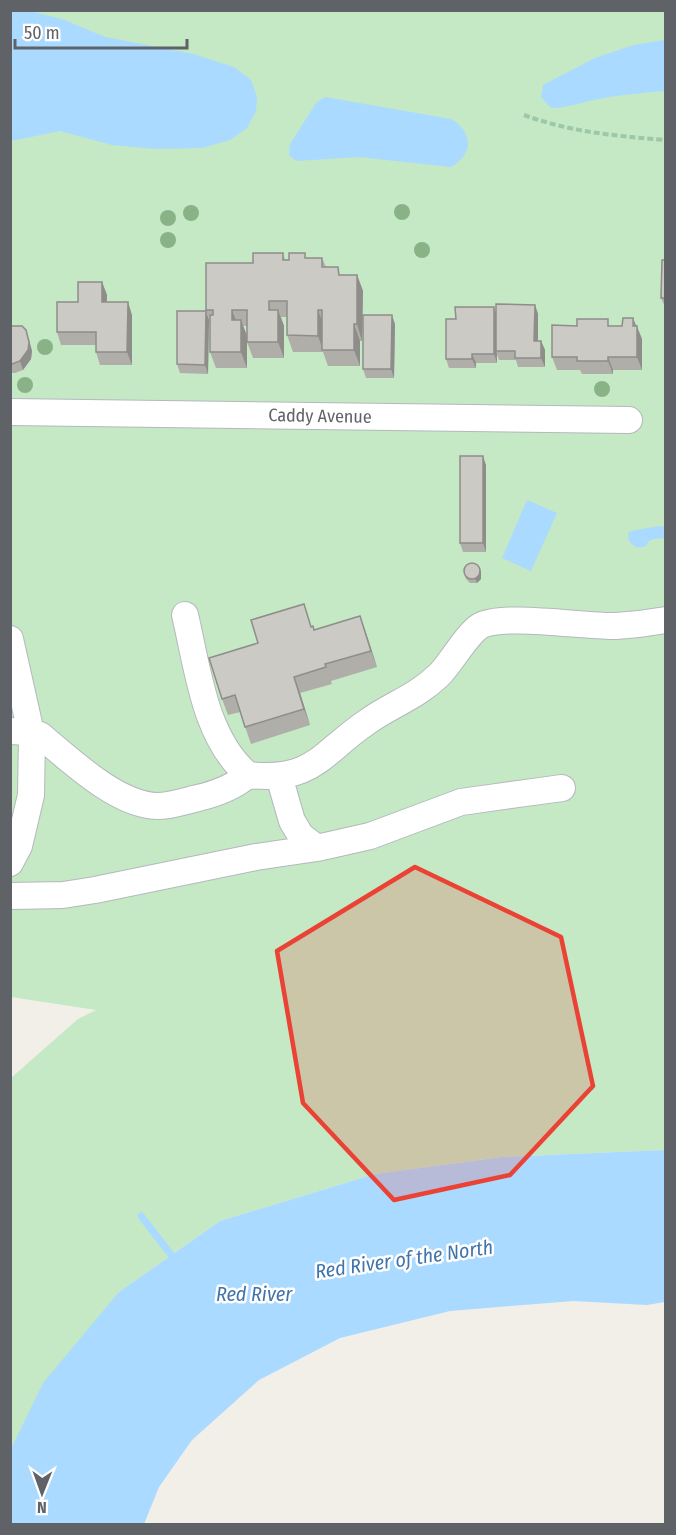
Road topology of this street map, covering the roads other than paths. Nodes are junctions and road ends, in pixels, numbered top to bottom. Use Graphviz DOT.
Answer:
graph roads {
  1 [pos="10,412"];
  2 [pos="629,420"];
  3 [pos="185,615"];
  4 [pos="666,620"];
  5 [pos="11,640"];
  6 [pos="21,731"];
  7 [pos="248,775"];
  8 [pos="279,776"];
  9 [pos="562,788"];
  10 [pos="317,848"];
  11 [pos="10,862"];
  12 [pos="10,896"];
  1 -- 2 [label="street, Caddy Avenue"];
  3 -- 7 [label="street"];
  4 -- 8 [label="street"];
  5 -- 6 [label="street"];
  6 -- 7 [label="street"];
  6 -- 11 [label="street"];
  7 -- 8 [label="street"];
  8 -- 10 [label="street"];
  9 -- 10 [label="street"];
  10 -- 12 [label="street"];
}
